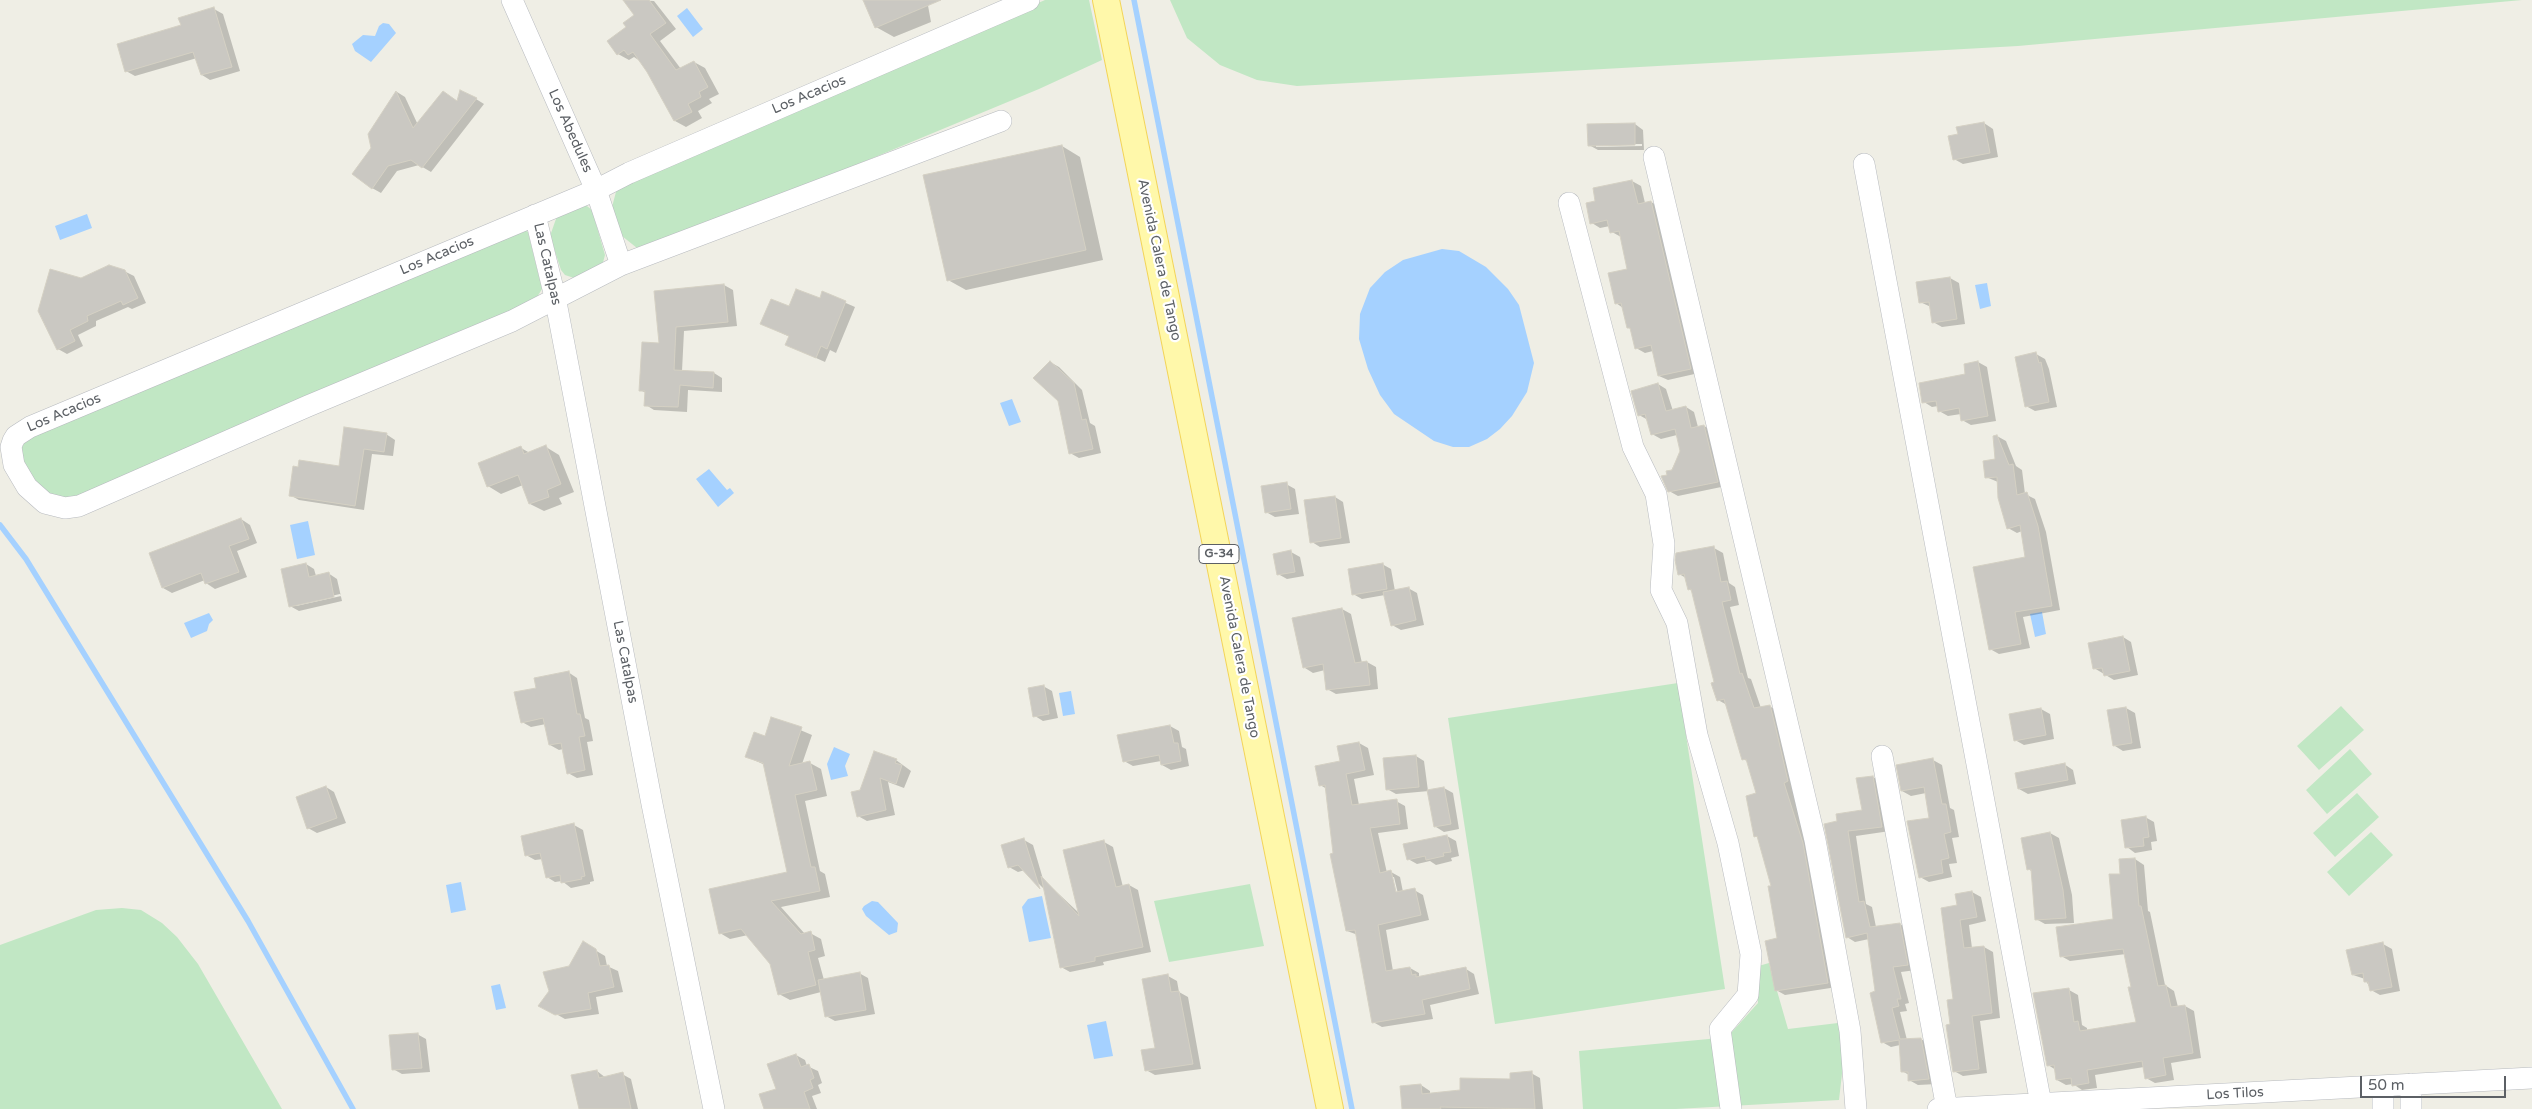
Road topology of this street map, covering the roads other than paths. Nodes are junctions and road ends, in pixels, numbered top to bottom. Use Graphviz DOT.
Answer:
graph roads {
  1 [pos="512,0"];
  2 [pos="1029,0"];
  3 [pos="1106,0"];
  4 [pos="1001,121"];
  5 [pos="1654,157"];
  6 [pos="1864,164"];
  7 [pos="596,190"];
  8 [pos="1569,203"];
  9 [pos="535,215"];
  10 [pos="620,265"];
  11 [pos="555,297"];
  12 [pos="1882,756"];
  13 [pos="2532,1078"];
  14 [pos="2411,1084"];
  15 [pos="2383,1086"];
  16 [pos="2041,1104"];
  17 [pos="714,1109"];
  18 [pos="1330,1109"];
  19 [pos="1731,1109"];
  20 [pos="1856,1109"];
  21 [pos="1938,1109"];
  22 [pos="1947,1109"];
  23 [pos="2384,1109"];
  24 [pos="2412,1109"];
  1 -- 7 [label="street, Los Abedules"];
  2 -- 7 [label="street, Los Acacios"];
  3 -- 18 [label="main road, Avenida Calera de Tango / G-34"];
  4 -- 10 [label="street, Los Acacios"];
  5 -- 20 [label="street"];
  6 -- 16 [label="street"];
  7 -- 9 [label="street, Los Acacios"];
  7 -- 10 [label="street, Los Abedules"];
  8 -- 19 [label="street"];
  9 -- 11 [label="street, Las Catalpas"];
  9 -- 11 [label="street, Los Acacios"];
  10 -- 11 [label="street, Los Acacios"];
  11 -- 17 [label="street, Las Catalpas"];
  12 -- 22 [label="street"];
  13 -- 14 [label="street, Los Tilos"];
  14 -- 15 [label="street, Los Tilos"];
  14 -- 24 [label="street"];
  15 -- 16 [label="street, Los Tilos"];
  15 -- 23 [label="street"];
  16 -- 22 [label="street, Los Tilos"];
  21 -- 22 [label="street, Los Tilos"];
}
